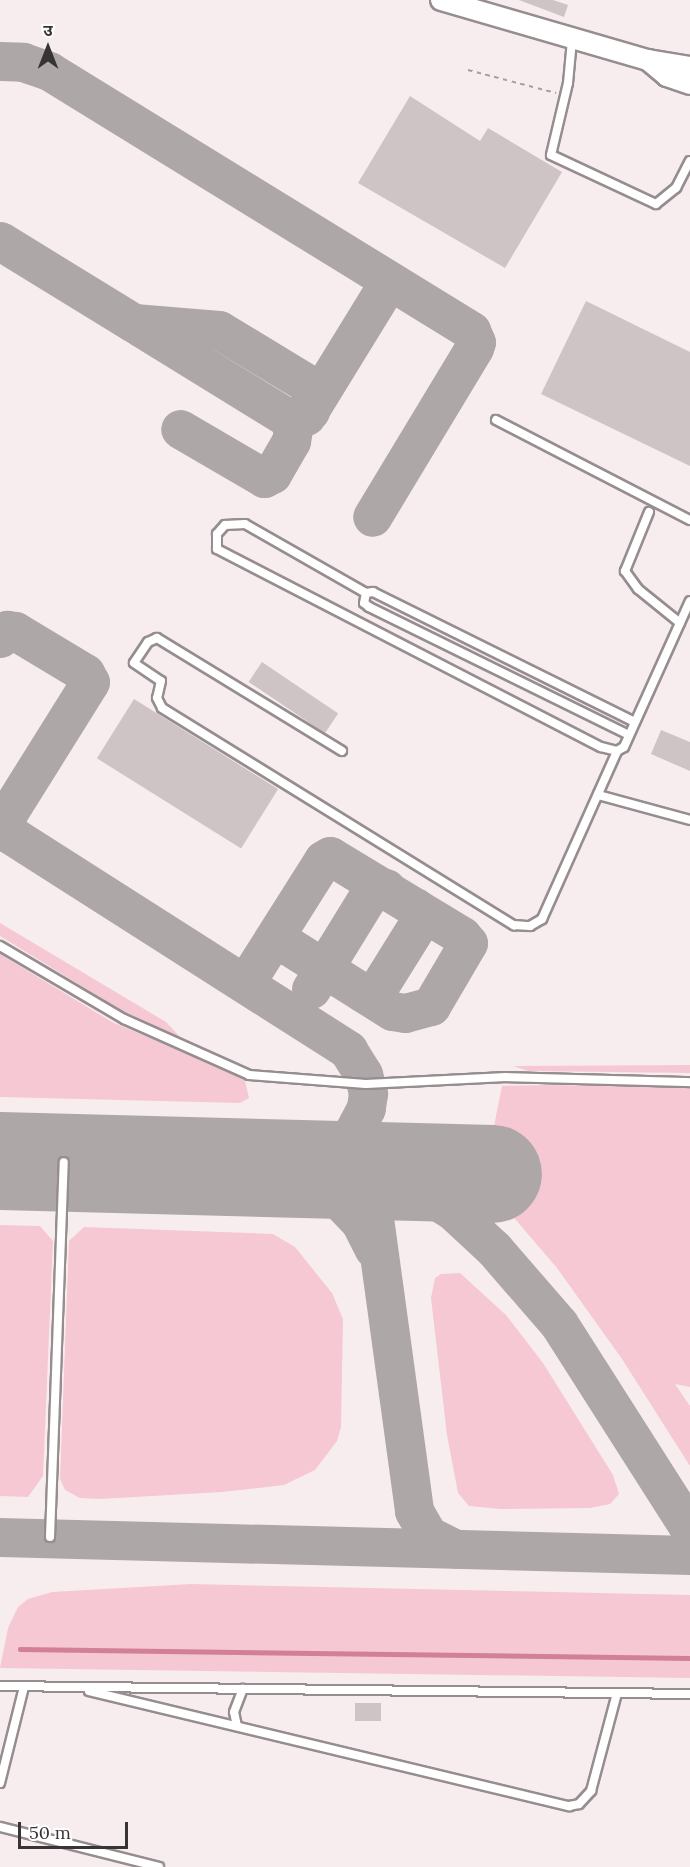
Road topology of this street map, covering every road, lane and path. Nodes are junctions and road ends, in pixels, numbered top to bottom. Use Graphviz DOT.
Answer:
graph roads {
  1 [pos="441,0"];
  2 [pos="572,38"];
  3 [pos="648,60"];
  4 [pos="690,68"];
  5 [pos="468,70"];
  6 [pos="690,84"];
  7 [pos="565,95"];
  8 [pos="690,161"];
  9 [pos="496,420"];
  10 [pos="649,512"];
  11 [pos="690,520"];
  12 [pos="366,593"];
  13 [pos="690,601"];
  14 [pos="680,624"];
  15 [pos="635,722"];
  16 [pos="629,735"];
  17 [pos="342,751"];
  18 [pos="617,751"];
  19 [pos="598,795"];
  20 [pos="690,820"];
  21 [pos="0,945"];
  22 [pos="690,1082"];
  23 [pos="64,1162"];
  24 [pos="50,1537"];
  25 [pos="0,1686"];
  26 [pos="24,1687"];
  27 [pos="76,1688"];
  28 [pos="243,1689"];
  29 [pos="617,1693"];
  30 [pos="690,1694"];
  31 [pos="237,1726"];
  32 [pos="0,1783"];
  33 [pos="0,1827"];
  34 [pos="159,1867"];
  1 -- 2 [label="street"];
  2 -- 3 [label="street"];
  2 -- 7 [label="lane"];
  3 -- 4 [label="street"];
  3 -- 6 [label="street"];
  5 -- 7 [label="path"];
  7 -- 8 [label="lane"];
  9 -- 11 [label="lane"];
  10 -- 14 [label="lane"];
  12 -- 15 [label="lane"];
  12 -- 16 [label="lane"];
  12 -- 18 [label="lane"];
  13 -- 14 [label="lane"];
  14 -- 15 [label="lane"];
  15 -- 16 [label="lane"];
  16 -- 18 [label="lane"];
  17 -- 19 [label="lane"];
  18 -- 19 [label="lane"];
  19 -- 20 [label="lane"];
  21 -- 22 [label="lane"];
  23 -- 24 [label="lane"];
  25 -- 26 [label="lane"];
  26 -- 27 [label="lane"];
  26 -- 32 [label="lane"];
  27 -- 28 [label="lane"];
  27 -- 31 [label="lane"];
  28 -- 29 [label="lane"];
  28 -- 31 [label="lane"];
  29 -- 30 [label="lane"];
  29 -- 31 [label="lane"];
  33 -- 34 [label="lane"];
}
